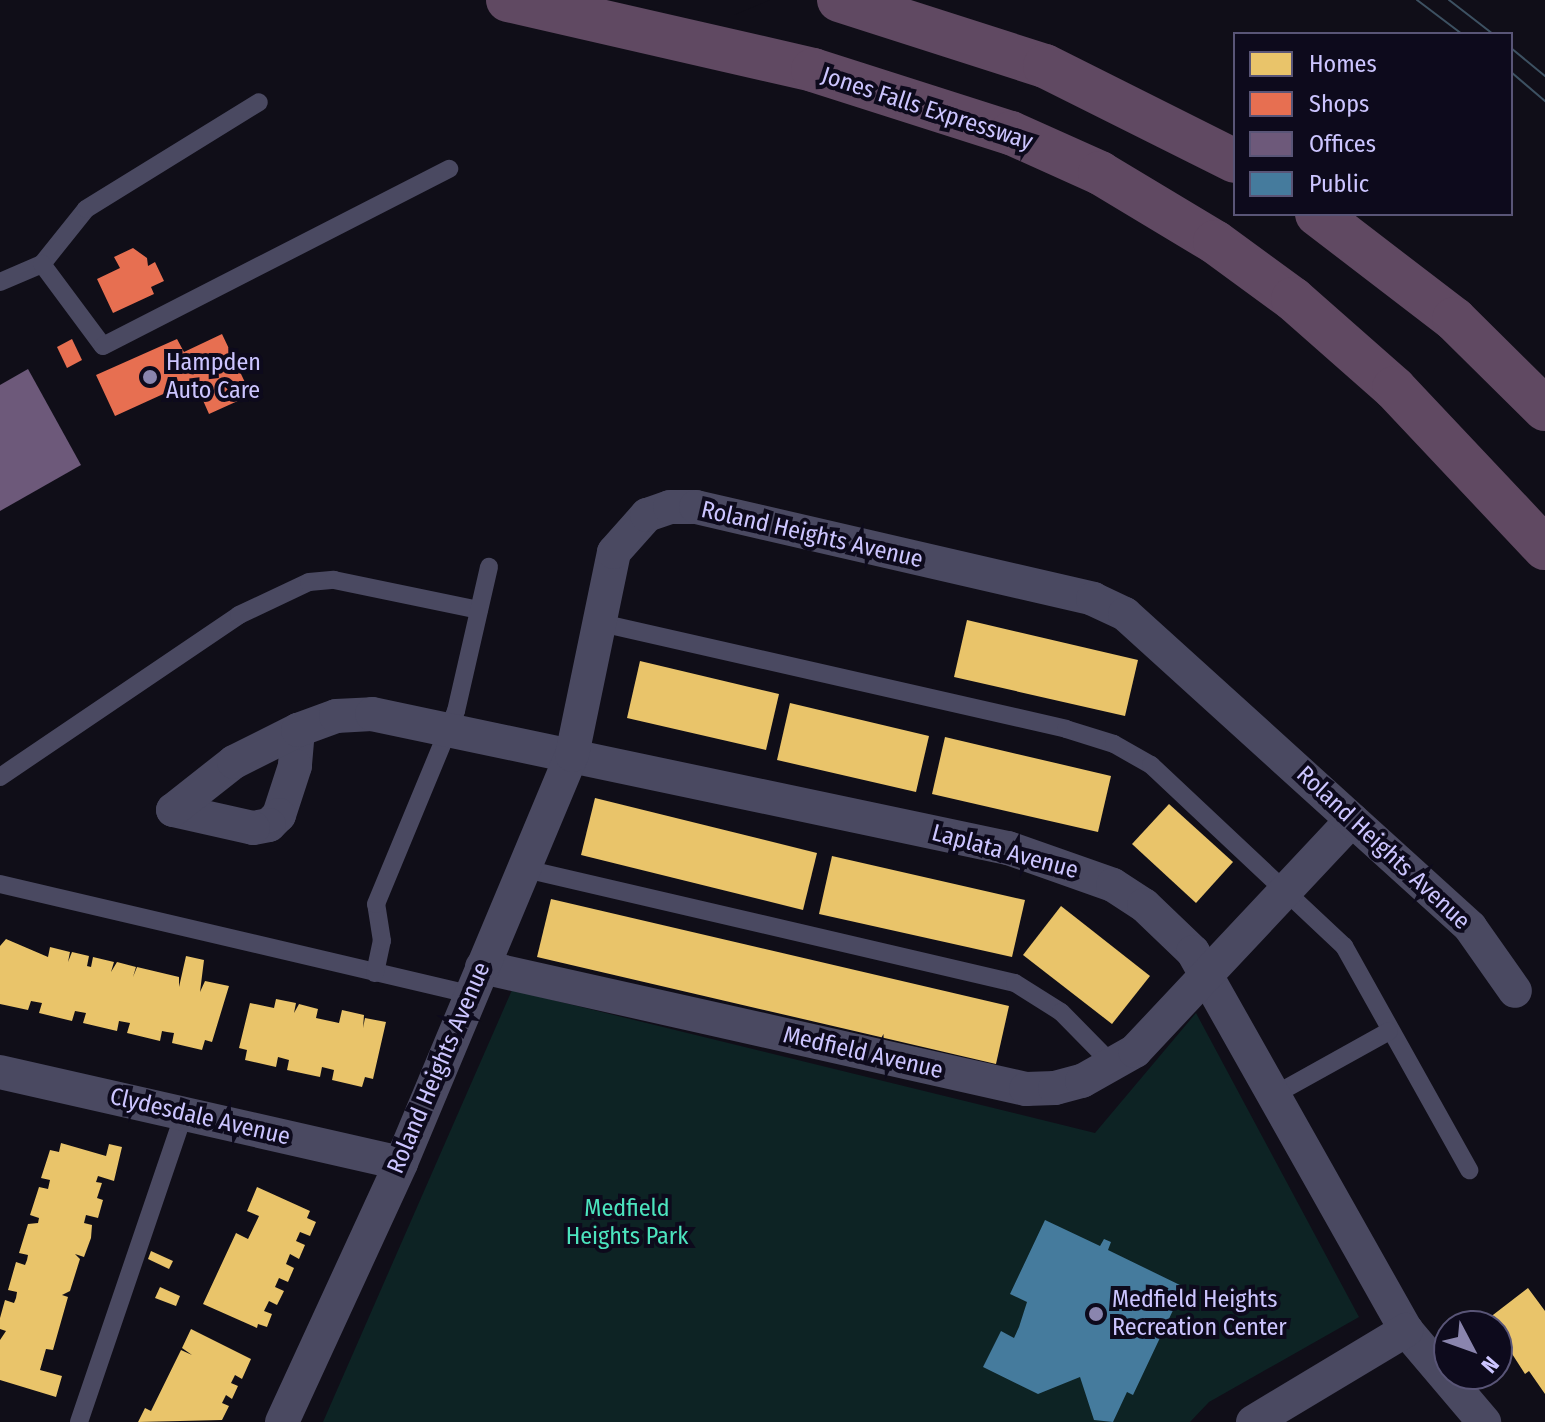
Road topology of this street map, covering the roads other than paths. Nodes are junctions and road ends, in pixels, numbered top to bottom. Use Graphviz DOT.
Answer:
graph roads {
  1 [pos="508,0"];
  2 [pos="839,0"];
  3 [pos="259,102"];
  4 [pos="1233,160"];
  5 [pos="449,169"];
  6 [pos="1320,216"];
  7 [pos="42,264"];
  8 [pos="0,282"];
  9 [pos="1545,409"];
  10 [pos="1545,548"];
  11 [pos="489,567"];
  12 [pos="479,610"];
  13 [pos="601,623"];
  14 [pos="448,727"];
  15 [pos="298,730"];
  16 [pos="572,755"];
  17 [pos="0,777"];
  18 [pos="1352,820"];
  19 [pos="521,868"];
  20 [pos="0,884"];
  21 [pos="1287,889"];
  22 [pos="375,973"];
  23 [pos="1209,976"];
  24 [pos="477,981"];
  25 [pos="1515,991"];
  26 [pos="1389,1031"];
  27 [pos="1113,1065"];
  28 [pos="0,1072"];
  29 [pos="1276,1094"];
  30 [pos="184,1114"];
  31 [pos="401,1163"];
  32 [pos="1469,1170"];
  33 [pos="1406,1330"];
  34 [pos="79,1422"];
  35 [pos="282,1422"];
  36 [pos="1253,1422"];
  37 [pos="1484,1422"];
  1 -- 10 [label="highway, Jones Falls Expressway"];
  2 -- 4 [label="highway"];
  3 -- 7 [label="lane"];
  5 -- 7 [label="lane"];
  6 -- 9 [label="highway"];
  7 -- 8 [label="lane"];
  11 -- 12 [label="lane"];
  12 -- 14 [label="lane"];
  12 -- 17 [label="lane"];
  13 -- 16 [label="street, Roland Heights Avenue"];
  13 -- 18 [label="street, Roland Heights Avenue"];
  13 -- 21 [label="lane"];
  14 -- 15 [label="street, Laplata Avenue"];
  14 -- 16 [label="street, Laplata Avenue"];
  14 -- 22 [label="lane"];
  16 -- 19 [label="street, Roland Heights Avenue"];
  16 -- 23 [label="street, Laplata Avenue"];
  18 -- 21 [label="street, Medfield Avenue"];
  18 -- 25 [label="street, Roland Heights Avenue"];
  19 -- 24 [label="street, Roland Heights Avenue"];
  19 -- 27 [label="lane"];
  20 -- 22 [label="lane"];
  21 -- 23 [label="street, Medfield Avenue"];
  21 -- 26 [label="lane"];
  22 -- 24 [label="lane"];
  23 -- 27 [label="street, Medfield Avenue"];
  23 -- 29 [label="street, Laplata Avenue"];
  24 -- 27 [label="street, Medfield Avenue"];
  24 -- 31 [label="street, Roland Heights Avenue"];
  26 -- 29 [label="lane"];
  26 -- 32 [label="lane"];
  28 -- 30 [label="street, Clydesdale Avenue"];
  29 -- 33 [label="street, Laplata Avenue"];
  30 -- 31 [label="street, Clydesdale Avenue"];
  30 -- 34 [label="lane"];
  31 -- 35 [label="street, Roland Heights Avenue"];
  33 -- 36 [label="street"];
  33 -- 37 [label="street, Laplata Avenue"];
}
